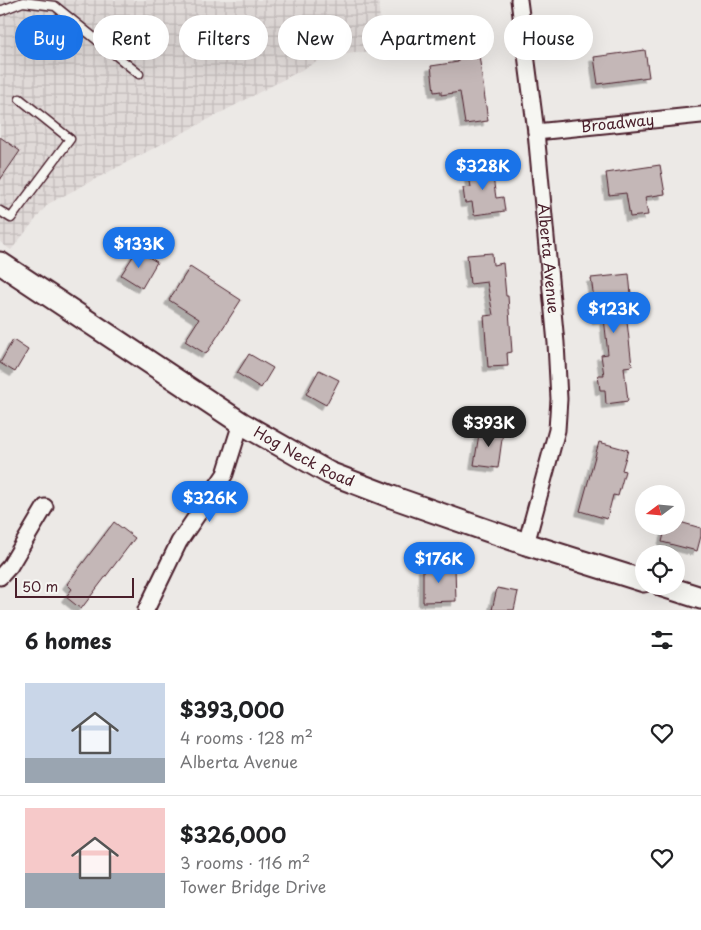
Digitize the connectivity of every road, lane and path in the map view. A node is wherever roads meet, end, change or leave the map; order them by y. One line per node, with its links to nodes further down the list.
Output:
1 (520, 0): 6 (street, Alberta Avenue)
2 (0, 11): 3 (lane)
3 (139, 74)
4 (20, 99): 7 (lane)
5 (701, 115): 6 (street, Broadway)
6 (536, 132): 11 (street, Alberta Avenue)
7 (0, 211)
8 (0, 263): 9 (main road, Hog Neck Road)
9 (241, 423): 11 (main road, Hog Neck Road); 16 (street)
10 (45, 507): 12 (street)
11 (526, 544): 13 (main road, Hog Neck Road)
12 (0, 576)
13 (635, 577)
14 (685, 593): 15 (main road)
15 (701, 598)
16 (146, 610)

